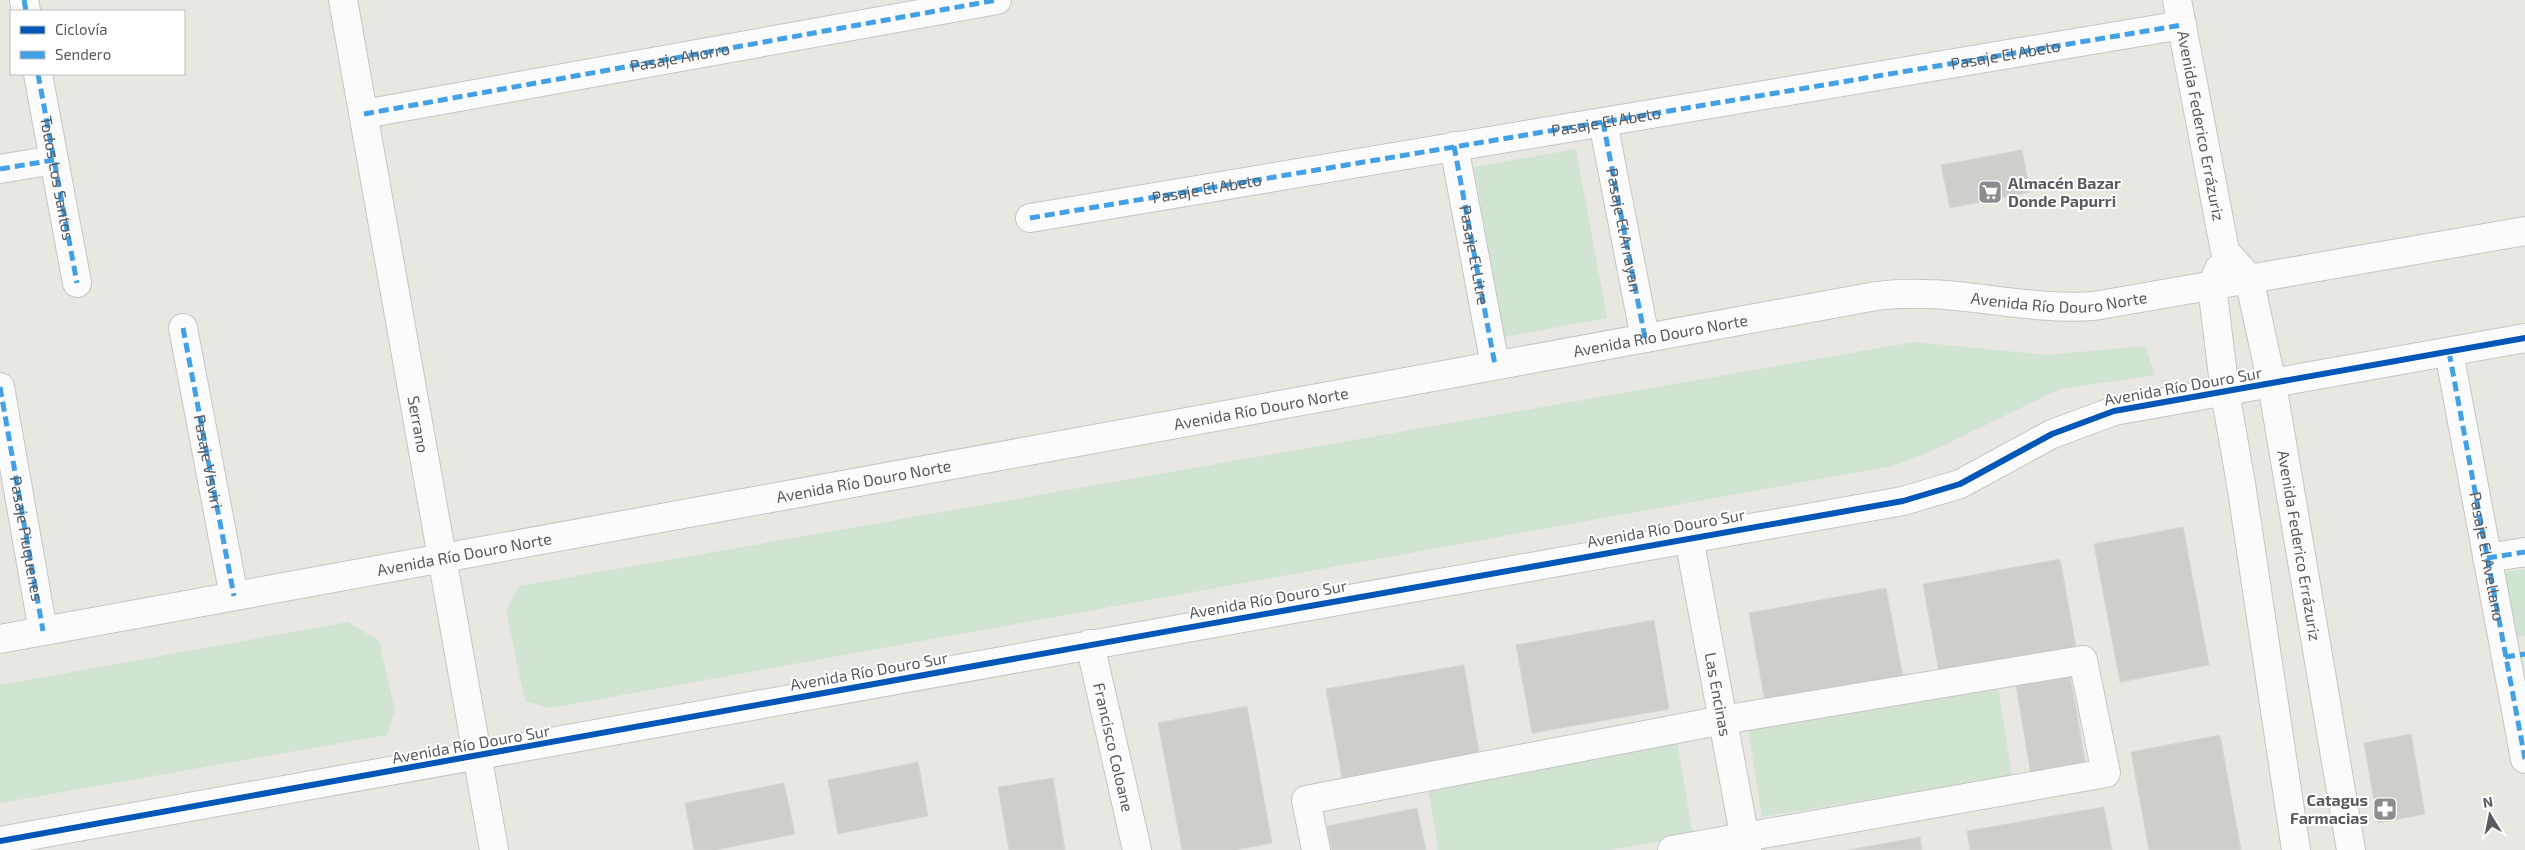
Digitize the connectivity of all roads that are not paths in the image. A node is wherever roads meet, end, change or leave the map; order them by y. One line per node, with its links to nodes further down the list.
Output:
1 (344, 0): 5 (street, Serrano)
2 (997, 0): 5 (street, Pasaje Ahorro)
3 (2180, 13): 6 (street, Pasaje El Abeto); 12 (street, Avenida Federico Errázuriz)
4 (38, 75): 8 (street, Todos Los Santos)
5 (364, 114): 26 (street, Serrano)
6 (1603, 122): 7 (street, Pasaje El Abeto); 17 (street, Pasaje El Arrayan)
7 (1454, 146): 10 (street, Pasaje El Abeto); 20 (street, Pasaje El Litre)
8 (54, 160): 9 (street); 14 (street, Todos Los Santos)
9 (0, 169)
10 (1030, 218)
11 (2525, 230): 13 (street, Avenida Río Douro Norte)
12 (2225, 251): 13 (street, Avenida Federico Errázuriz); 15 (street)
13 (2249, 278): 15 (street, Avenida Río Douro Norte); 21 (street, Avenida Federico Errázuriz)
14 (77, 283)
15 (2212, 286): 17 (street, Avenida Río Douro Norte); 23 (street)
16 (183, 328): 28 (street, Pasaje Visviri)
17 (1644, 338): 20 (street, Avenida Río Douro Norte)
18 (2525, 338): 19 (street, Avenida Río Douro Sur)
19 (2449, 352): 21 (street, Avenida Río Douro Sur); 27 (street, Pasaje El Avellano)
20 (1495, 365): 26 (street, Avenida Río Douro Norte)
21 (2272, 384): 23 (street, Avenida Río Douro Sur); 43 (street, Avenida Federico Errázuriz)
22 (0, 387): 29 (street, Pasaje Piuquenes)
23 (2225, 392): 24 (street, Avenida Río Douro Sur); 42 (street)
24 (1689, 538): 31 (street, Avenida Río Douro Sur); 33 (street, Las Encinas)
25 (2525, 552): 27 (street)
26 (443, 558): 28 (street, Avenida Río Douro Norte); 34 (street, Serrano)
27 (2487, 558): 32 (street, Pasaje El Avellano)
28 (234, 596): 29 (street, Avenida Río Douro Norte)
29 (43, 631): 30 (street, Avenida Río Douro Norte)
30 (0, 639)
31 (1090, 644): 34 (street, Avenida Río Douro Sur); 39 (street, Francisco Coloane)
32 (2515, 655): 35 (street, Pasaje El Avellano)
33 (1723, 720): 37 (street, Las Encinas); 37 (street); 40 (street)
34 (478, 757): 36 (street, Avenida Río Douro Sur); 38 (street, Serrano)
35 (2525, 760)
36 (0, 841)
37 (1745, 844): 41 (street)
38 (494, 850)
39 (1137, 850)
40 (1316, 850)
41 (1672, 850)
42 (2296, 850)
43 (2351, 850)

